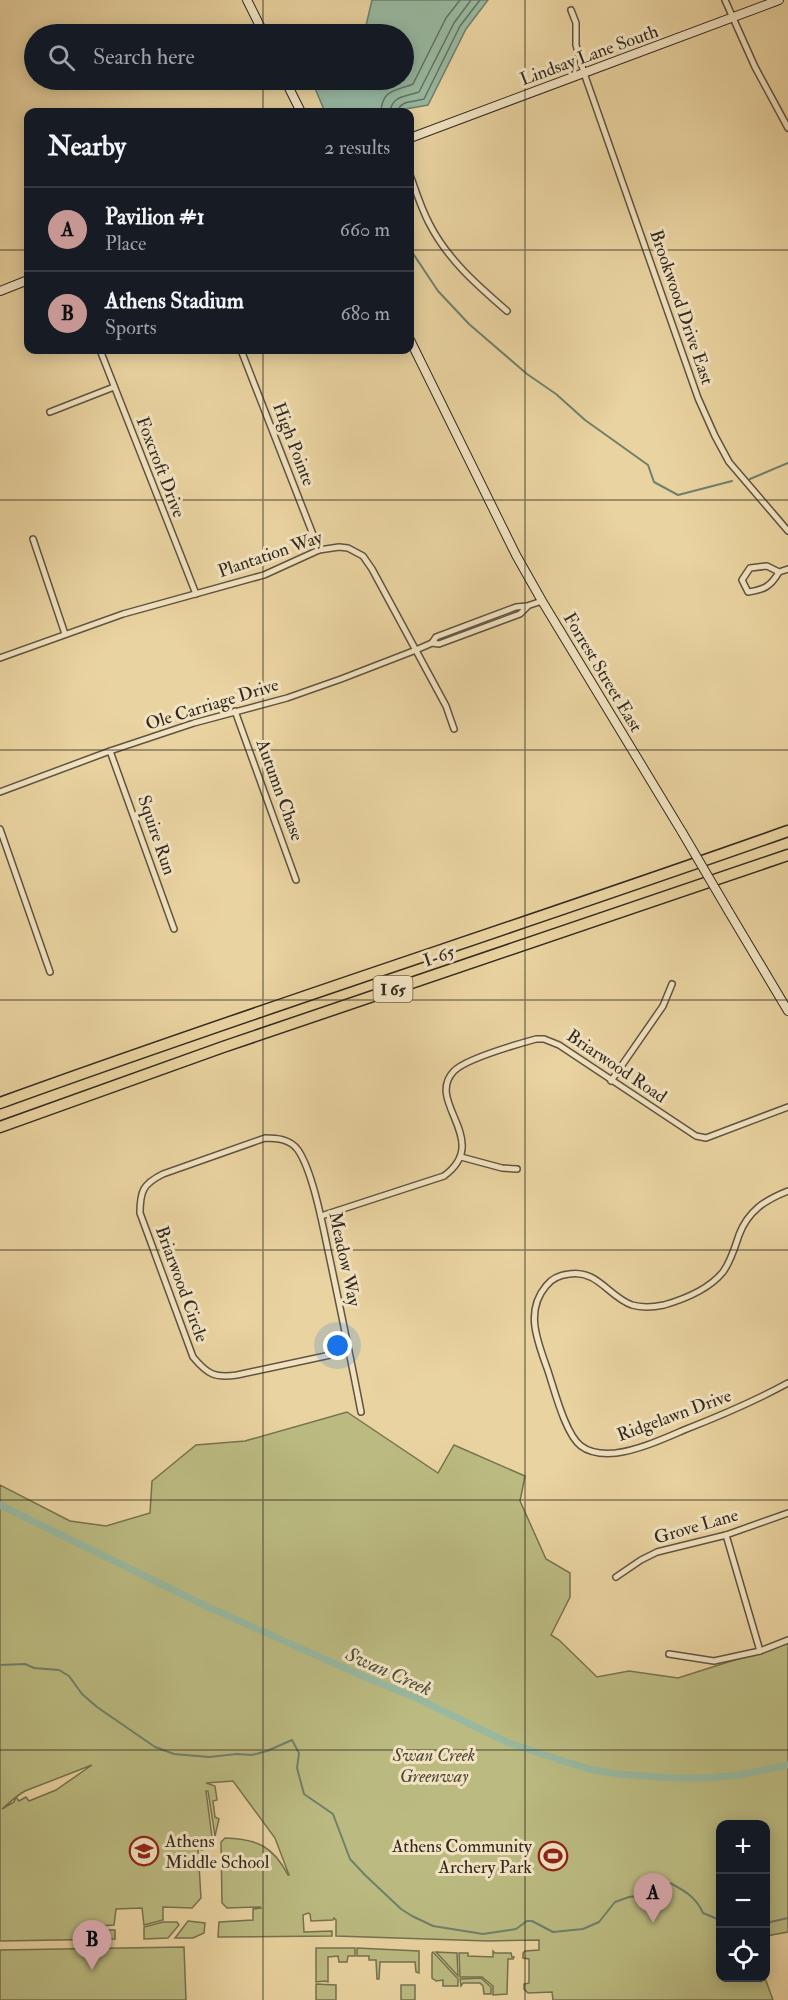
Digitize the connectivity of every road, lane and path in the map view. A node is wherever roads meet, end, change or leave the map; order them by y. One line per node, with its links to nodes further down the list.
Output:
1 (247, 0): 6 (street)
2 (725, 0): 5 (street)
3 (779, 0): 5 (street, Lindsay Lane South)
4 (571, 10): 7 (street, Brookwood Drive East)
5 (731, 18): 7 (street, Lindsay Lane South); 10 (street)
6 (259, 24)
7 (584, 73): 11 (street, Lindsay Lane South); 21 (street, Brookwood Drive East)
8 (290, 90): 9 (street)
9 (299, 108)
10 (788, 128)
11 (414, 137)
12 (414, 185): 15 (street)
13 (24, 282): 14 (street)
14 (0, 291)
15 (507, 310)
16 (414, 348): 27 (street, Forrest Street East)
17 (102, 354): 19 (street, Foxcroft Drive)
18 (243, 354): 23 (street, High Pointe)
19 (114, 387): 20 (street); 26 (street, Foxcroft Drive)
20 (50, 412)
21 (788, 531)
22 (33, 539): 28 (street)
23 (319, 550): 26 (street, Plantation Way); 29 (street, Plantation Way)
24 (788, 569): 25 (street)
25 (779, 572): 25 (street)
26 (196, 594): 28 (street, Plantation Way)
27 (542, 601): 29 (street, Ole Carriage Drive); 42 (street, Forrest Street East, bridge)
28 (65, 634): 30 (street, Plantation Way)
29 (416, 650): 31 (street, Ole Carriage Drive); 32 (street, Plantation Way)
30 (0, 658)
31 (235, 711): 33 (street, Ole Carriage Drive); 38 (street, Autumn Chase)
32 (454, 729)
33 (110, 751): 34 (street, Ole Carriage Drive); 39 (street, Squire Run)
34 (0, 792)
35 (0, 829): 40 (street)
36 (788, 831): 44 (highway, I 65)
37 (788, 855): 46 (highway, I-65 / I 65)
38 (296, 880)
39 (174, 929)
40 (50, 972)
41 (672, 984): 43 (street)
42 (788, 1011)
43 (611, 1081): 45 (street, Briarwood Road); 48 (street, Briarwood Road)
44 (0, 1104)
45 (788, 1107)
46 (0, 1128)
47 (265, 1138): 51 (street, Meadow Way); 52 (street, Briarwood Circle)
48 (462, 1157): 49 (street); 51 (street)
49 (517, 1169)
50 (788, 1191): 53 (street, Ridgelawn Drive)
51 (321, 1216): 52 (street, Meadow Way)
52 (349, 1351): 54 (street, Meadow Way)
53 (788, 1383)
54 (361, 1412)
55 (788, 1513): 56 (street, Grove Lane)
56 (726, 1535): 57 (street, Grove Lane); 59 (street)
57 (616, 1577)
58 (788, 1640): 59 (street)
59 (760, 1651): 60 (street)
60 (669, 1654)

